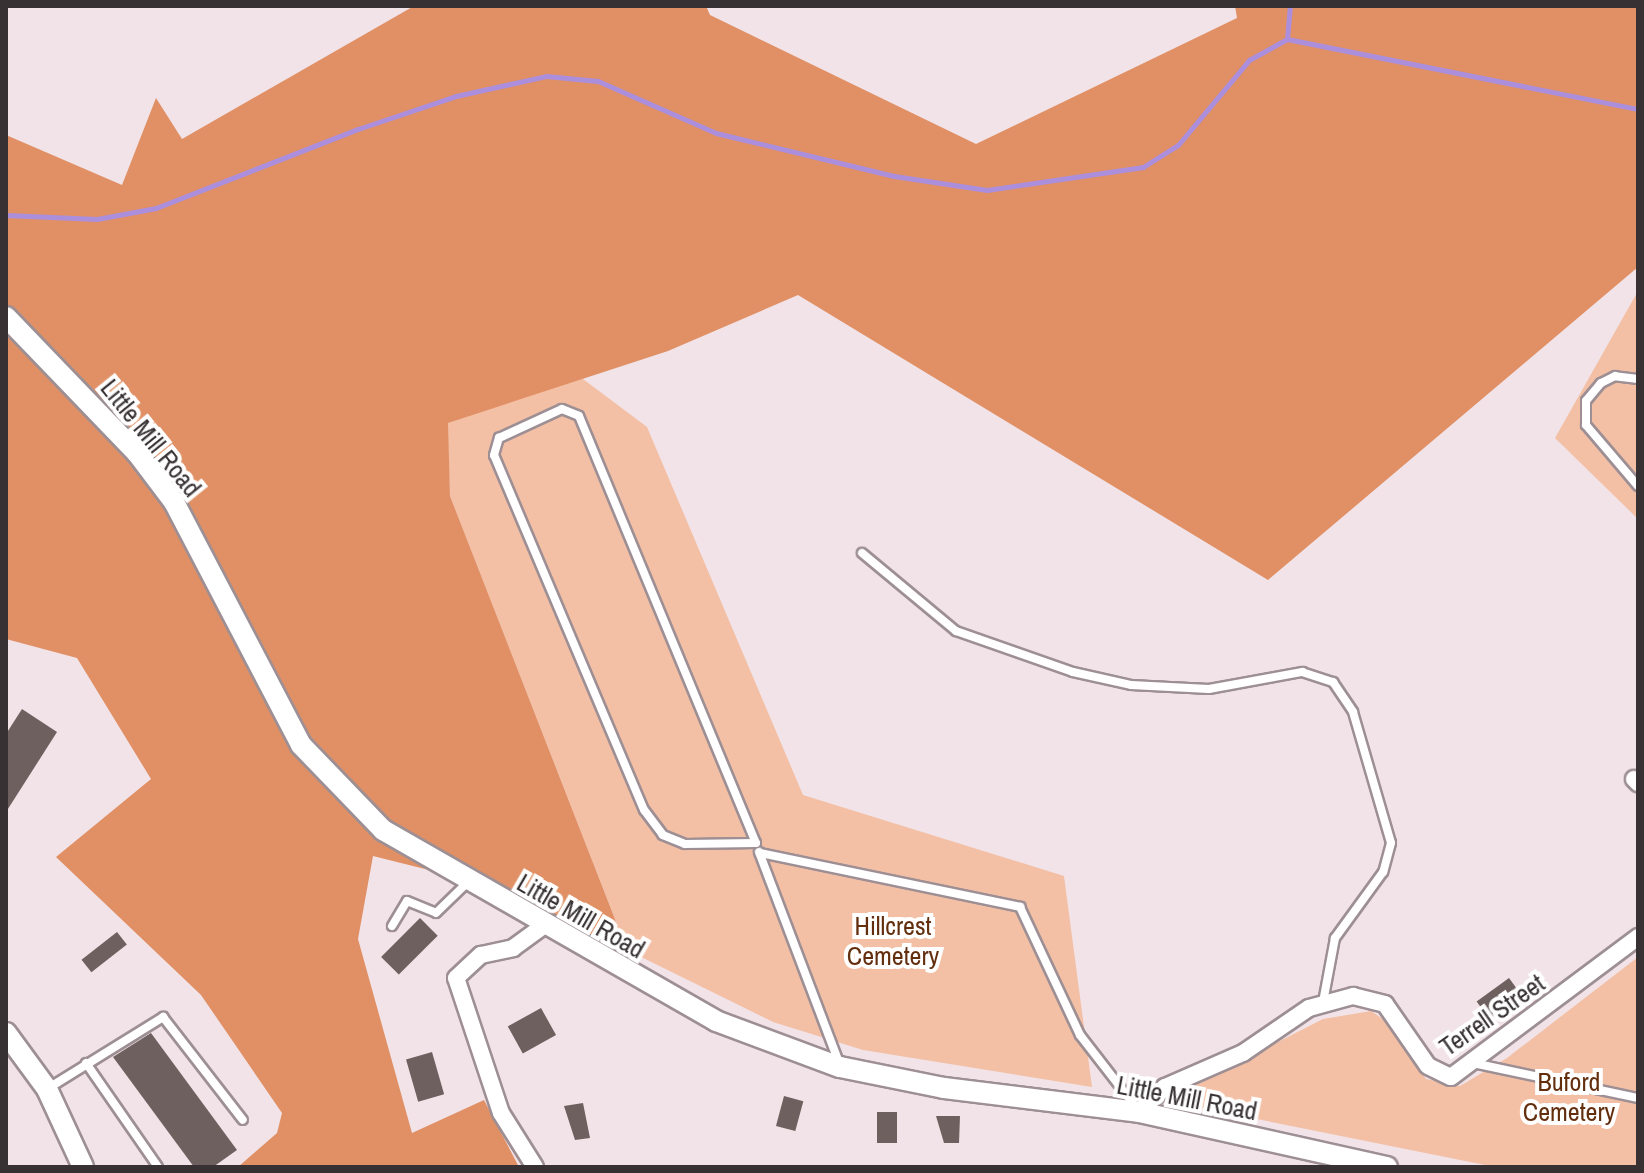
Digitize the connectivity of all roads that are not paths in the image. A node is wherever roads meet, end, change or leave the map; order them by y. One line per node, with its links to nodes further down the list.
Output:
1 (6, 317): 7 (street, Little Mill Road)
2 (1638, 379): 3 (lane)
3 (1638, 486)
4 (862, 553): 11 (lane)
5 (756, 843): 5 (lane); 6 (lane)
6 (760, 853): 15 (lane); 18 (lane)
7 (469, 881): 8 (street, Little Mill Road); 9 (lane)
8 (545, 925): 15 (street, Little Mill Road); 22 (street)
9 (392, 926)
10 (1638, 937): 14 (street, Terrell Street)
11 (1323, 1002): 14 (street, Terrell Street); 18 (street, Terrell Street)
12 (6, 1033): 16 (street)
13 (86, 1063): 16 (lane); 19 (lane); 21 (lane)
14 (1473, 1063): 17 (lane)
15 (840, 1067): 18 (street, Little Mill Road)
16 (47, 1089): 20 (street)
17 (1638, 1098)
18 (1139, 1112): 23 (street, Little Mill Road)
19 (243, 1120)
20 (83, 1167)
21 (158, 1167)
22 (535, 1167)
23 (1387, 1167)

